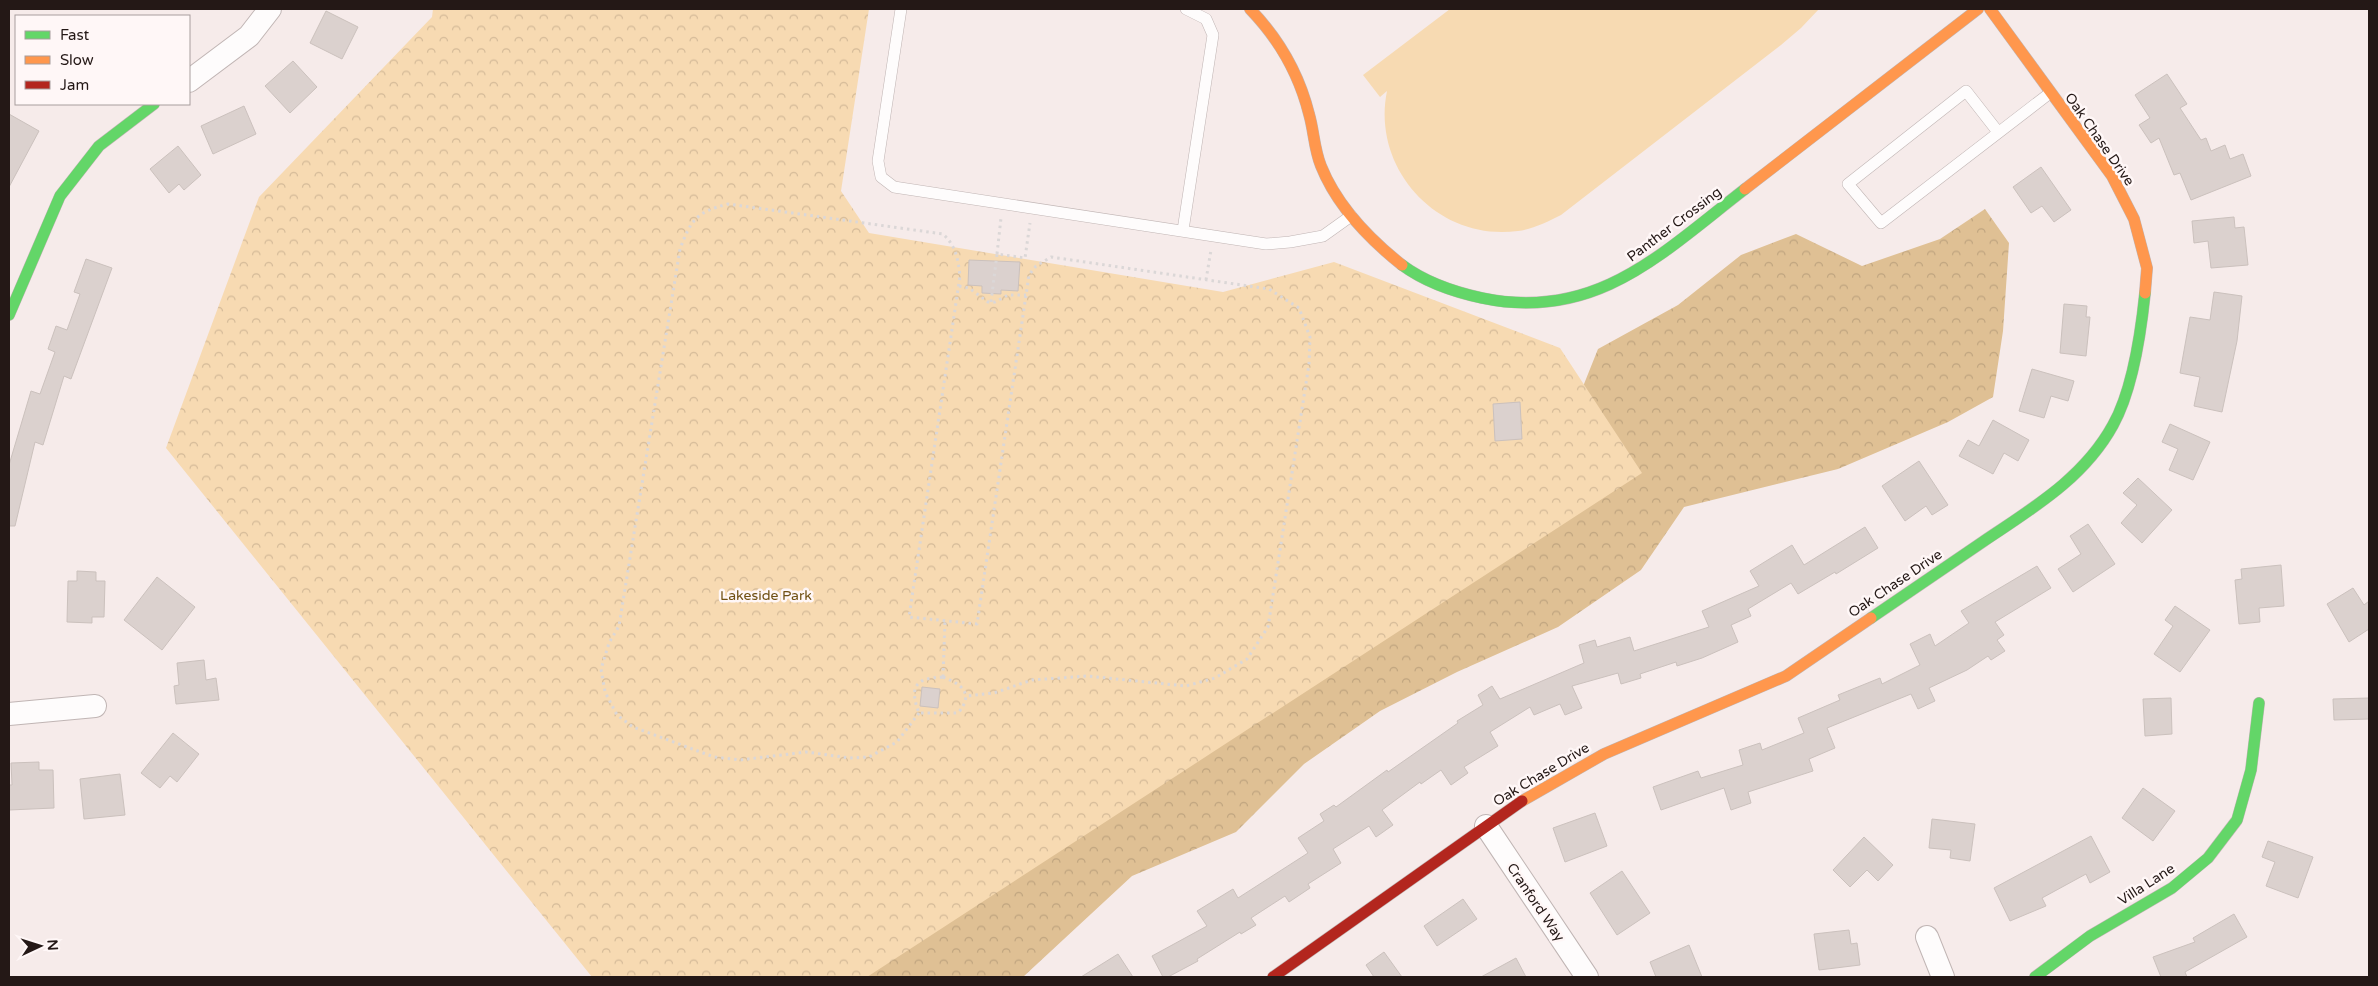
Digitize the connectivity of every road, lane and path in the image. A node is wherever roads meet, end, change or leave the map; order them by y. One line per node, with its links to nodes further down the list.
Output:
1 (270, 9): 7 (street)
2 (901, 9): 14 (lane)
3 (1186, 9): 14 (lane)
4 (1250, 9): 11 (street, Panther Crossing)
5 (1978, 9): 11 (street, Panther Crossing)
6 (1990, 9): 8 (street, Oak Chase Drive)
7 (190, 80)
8 (2050, 93): 10 (lane); 29 (street, Oak Chase Drive)
9 (153, 105): 21 (street)
10 (1998, 132): 10 (lane)
11 (1351, 216): 14 (lane)
12 (1001, 218): 16 (path)
13 (1030, 223): 16 (path)
14 (1183, 230)
15 (1211, 250): 17 (path)
16 (997, 254): 20 (path)
17 (1206, 280): 19 (path); 24 (path)
18 (958, 286): 20 (path); 22 (path); 27 (path)
19 (1026, 295): 20 (path); 22 (path)
20 (991, 302)
21 (9, 315)
22 (945, 621): 23 (path)
23 (943, 677): 24 (path); 27 (path)
24 (966, 696): 27 (path)
25 (2259, 703): 34 (street, Villa Lane)
26 (95, 706): 28 (street)
27 (919, 713)
28 (9, 714)
29 (1486, 826): 31 (street, Oak Chase Drive); 32 (street, Cranford Way)
30 (1927, 937): 33 (street)
31 (1273, 977)
32 (1587, 977)
33 (1943, 977)
34 (2035, 977)

